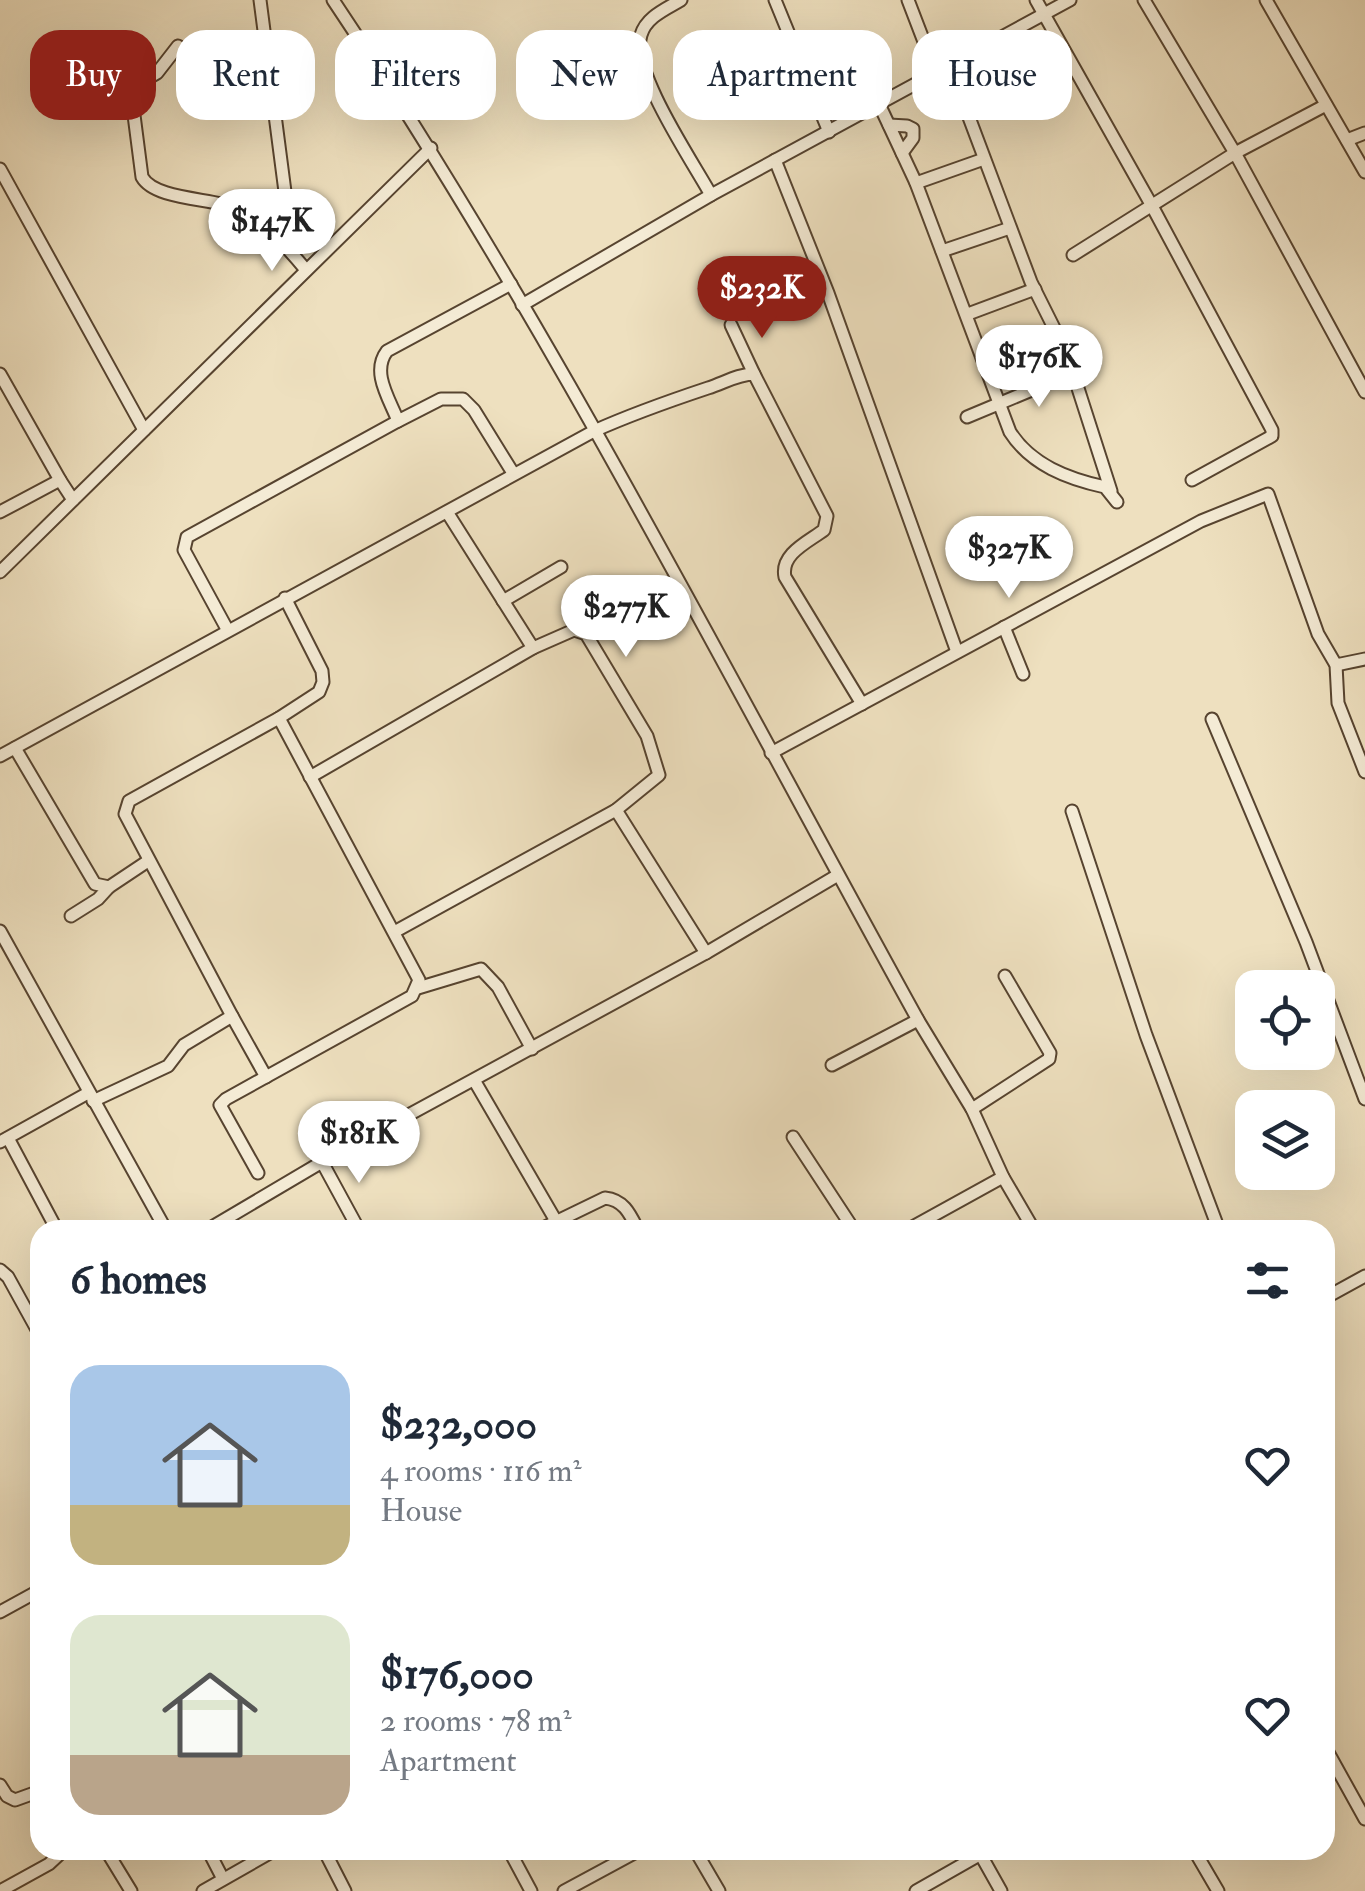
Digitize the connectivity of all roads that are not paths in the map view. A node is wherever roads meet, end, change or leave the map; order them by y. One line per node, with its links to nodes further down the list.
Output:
1 (260, 0): 33 (street)
2 (333, 0): 22 (street)
3 (681, 0): 30 (street)
4 (776, 0): 19 (street)
5 (908, 0): 11 (street)
6 (1036, 0): 10 (street)
7 (1070, 0): 10 (street)
8 (1144, 0): 24 (street)
9 (1266, 0): 14 (street)
10 (1044, 14): 12 (street); 31 (street)
11 (920, 30)
12 (1015, 30)
13 (176, 49): 33 (street)
14 (1326, 104): 21 (street); 24 (street)
15 (850, 120): 19 (street)
16 (887, 120): 18 (street)
17 (970, 120): 25 (street)
18 (889, 125): 23 (street); 23 (street)
19 (829, 132): 26 (street)
20 (1365, 133): 21 (street)
21 (1347, 140): 28 (street)
22 (430, 148): 36 (street); 37 (street)
23 (902, 152): 29 (street)
24 (1235, 153): 31 (street); 46 (street)
25 (984, 159): 29 (street); 32 (street)
26 (775, 160): 30 (street); 65 (street)
27 (0, 169): 50 (street)
28 (1365, 172)
29 (916, 183): 34 (street)
30 (712, 195): 39 (street)
31 (1152, 206): 35 (street); 54 (street)
32 (1010, 228): 34 (street); 38 (street)
33 (290, 249): 36 (street)
34 (942, 251): 40 (street)
35 (1073, 256)
36 (306, 270): 50 (street)
37 (511, 284): 39 (street); 49 (street)
38 (1034, 289): 40 (street); 43 (street)
39 (522, 305): 51 (street)
40 (968, 314): 47 (street)
41 (731, 325): 45 (street)
42 (1094, 364): 43 (street)
43 (1073, 373): 47 (street); 47 (street)
44 (0, 374): 53 (street)
45 (754, 374): 51 (street); 69 (street)
46 (1365, 392)
47 (1001, 404): 48 (street)
48 (967, 417)
49 (398, 420): 52 (street); 63 (street)
50 (144, 430): 55 (street)
51 (594, 430): 52 (street); 73 (street)
52 (513, 472): 57 (street)
53 (60, 480): 55 (street); 56 (street)
54 (1192, 480)
55 (73, 500): 59 (street)
56 (0, 512)
57 (447, 512): 60 (street); 61 (street)
58 (561, 568): 61 (street)
59 (0, 572)
60 (285, 598): 63 (street); 70 (street)
61 (503, 600): 64 (street)
62 (1004, 628): 65 (street); 67 (street); 68 (street)
63 (227, 629): 72 (street)
64 (533, 648): 76 (street); 77 (street)
65 (956, 652): 69 (street)
66 (1365, 659): 67 (street)
67 (1336, 665): 75 (street)
68 (1024, 674)
69 (862, 704): 73 (street)
70 (279, 718): 76 (street); 79 (street)
71 (1212, 719): 95 (street)
72 (15, 748): 74 (street); 81 (street)
73 (771, 753): 80 (street)
74 (0, 756)
75 (1365, 772)
76 (310, 777): 84 (street)
77 (616, 810): 84 (street); 85 (street)
78 (1072, 811): 112 (street)
79 (148, 861): 81 (street); 88 (street)
80 (838, 874): 85 (street); 89 (street)
81 (109, 887): 82 (street)
82 (71, 916)
83 (0, 931): 94 (street)
84 (396, 931): 87 (street)
85 (706, 953): 90 (street)
86 (1005, 976): 96 (street)
87 (418, 988): 90 (street); 92 (street)
88 (232, 1016): 92 (street); 94 (street)
89 (918, 1020): 91 (street); 96 (street)
90 (532, 1049): 93 (street)
91 (832, 1065)
92 (266, 1077): 100 (street)
93 (474, 1080): 99 (street); 106 (street)
94 (91, 1097): 98 (street); 103 (street)
95 (1365, 1100)
96 (972, 1109): 101 (street)
97 (794, 1138): 109 (street)
98 (4, 1140): 102 (street)
99 (322, 1162): 104 (street); 105 (street)
100 (258, 1173)
101 (1004, 1177): 110 (street); 111 (street)
102 (51, 1220)
103 (160, 1220)
104 (225, 1220)
105 (354, 1220)
106 (555, 1220)
107 (558, 1220): 108 (street)
108 (633, 1220)
109 (847, 1220)
110 (925, 1220)
111 (1028, 1220)
112 (1216, 1220)
113 (0, 1270): 116 (street)
114 (1365, 1276): 115 (street)
115 (1335, 1292)
116 (30, 1305)
117 (30, 1596): 118 (street)
118 (0, 1612)
119 (1335, 1765): 122 (street)
120 (0, 1786): 121 (street)
121 (30, 1795)
122 (1365, 1818)
123 (53, 1860): 135 (street)
124 (112, 1860): 136 (street)
125 (214, 1860): 134 (street)
126 (257, 1860): 134 (street)
127 (329, 1860): 138 (street)
128 (514, 1860): 139 (street)
129 (617, 1860): 140 (street)
130 (701, 1860): 141 (street)
131 (966, 1860): 142 (street)
132 (984, 1860): 143 (street)
133 (1200, 1860): 144 (street)
134 (224, 1879): 137 (street)
135 (0, 1891)
136 (131, 1891)
137 (203, 1891)
138 (345, 1891)
139 (531, 1891)
140 (564, 1891)
141 (719, 1891)
142 (916, 1891)
143 (1001, 1891)
144 (1218, 1891)

